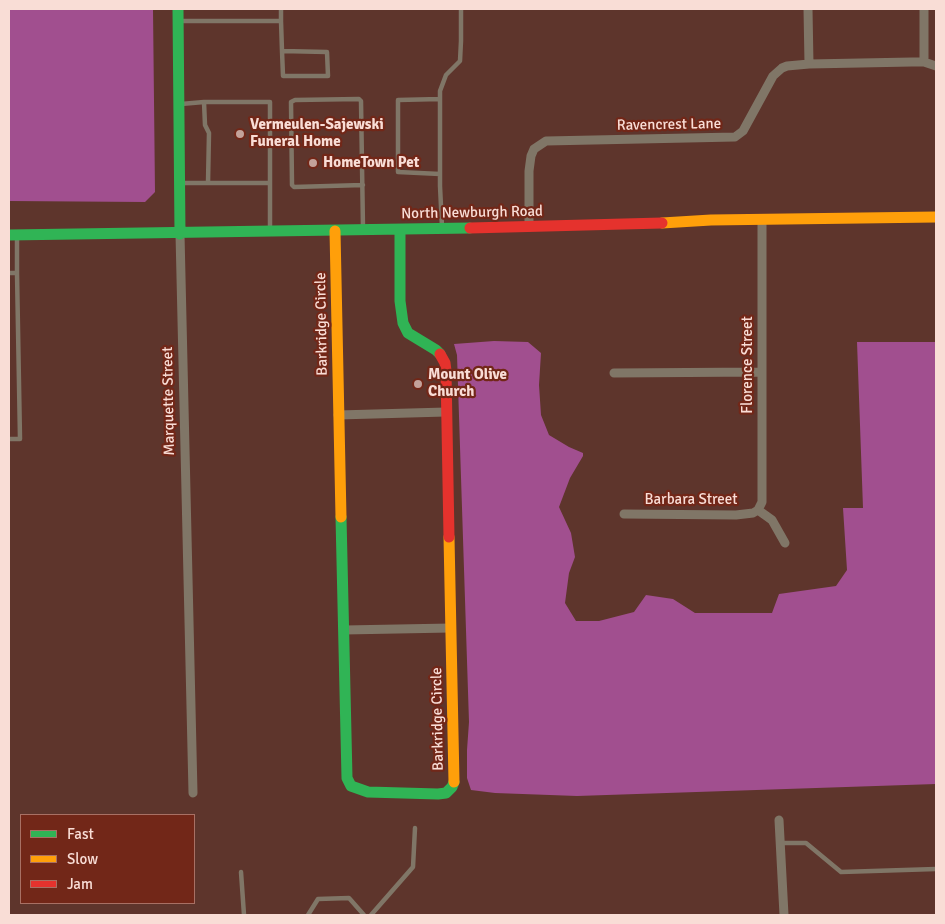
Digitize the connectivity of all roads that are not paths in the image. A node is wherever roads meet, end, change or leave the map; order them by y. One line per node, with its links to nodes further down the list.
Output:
1 (178, 9): 6 (street, Marquette Street)
2 (281, 9): 7 (lane)
3 (461, 9): 12 (lane)
4 (808, 9): 10 (street)
5 (924, 9): 9 (street)
6 (179, 21): 7 (lane); 14 (street, Marquette Street)
7 (281, 21): 8 (lane)
8 (282, 51): 8 (lane)
9 (924, 62): 10 (street, Ravencrest Lane); 11 (street, Ravencrest Lane)
10 (809, 64): 22 (street, Ravencrest Lane)
11 (936, 66)
12 (440, 99): 15 (lane); 15 (lane)
13 (204, 102): 14 (lane); 17 (lane); 18 (lane)
14 (180, 104): 16 (street, Marquette Street)
15 (440, 174): 23 (lane)
16 (180, 183): 17 (lane); 28 (street, Marquette Street)
17 (208, 183): 18 (lane)
18 (270, 183): 27 (lane)
19 (362, 185): 19 (lane); 26 (lane)
20 (936, 216): 21 (street, North Newburgh Road)
21 (762, 219): 22 (street, North Newburgh Road); 32 (street, Florence Street)
22 (529, 227): 23 (street, North Newburgh Road)
23 (442, 229): 24 (street, North Newburgh Road)
24 (400, 230): 26 (street, North Newburgh Road); 34 (street, Barkridge Circle)
25 (335, 231): 26 (street, North Newburgh Road); 27 (street, North Newburgh Road); 35 (street, Barkridge Circle)
26 (364, 231)
27 (270, 232): 28 (street, North Newburgh Road)
28 (180, 234): 29 (street, North Newburgh Road); 42 (street, Marquette Street)
29 (13, 235): 31 (lane)
30 (9, 273): 31 (lane)
31 (18, 273): 36 (lane)
32 (761, 372): 33 (street); 37 (street, Florence Street)
33 (614, 373)
34 (446, 412): 35 (street); 40 (street, Barkridge Circle)
35 (338, 415): 41 (street, Barkridge Circle)
36 (9, 439)
37 (758, 510): 38 (street, Barbara Street); 39 (street)
38 (624, 514)
39 (785, 543)
40 (451, 628): 41 (street); 41 (street, Barkridge Circle)
41 (344, 630)
42 (193, 793)
43 (779, 820): 45 (street)
44 (415, 828): 51 (lane)
45 (780, 843): 46 (lane); 52 (street)
46 (936, 869)
47 (241, 872): 48 (lane)
48 (244, 915)
49 (308, 915): 50 (lane)
50 (364, 915)
51 (371, 915)
52 (784, 915)

